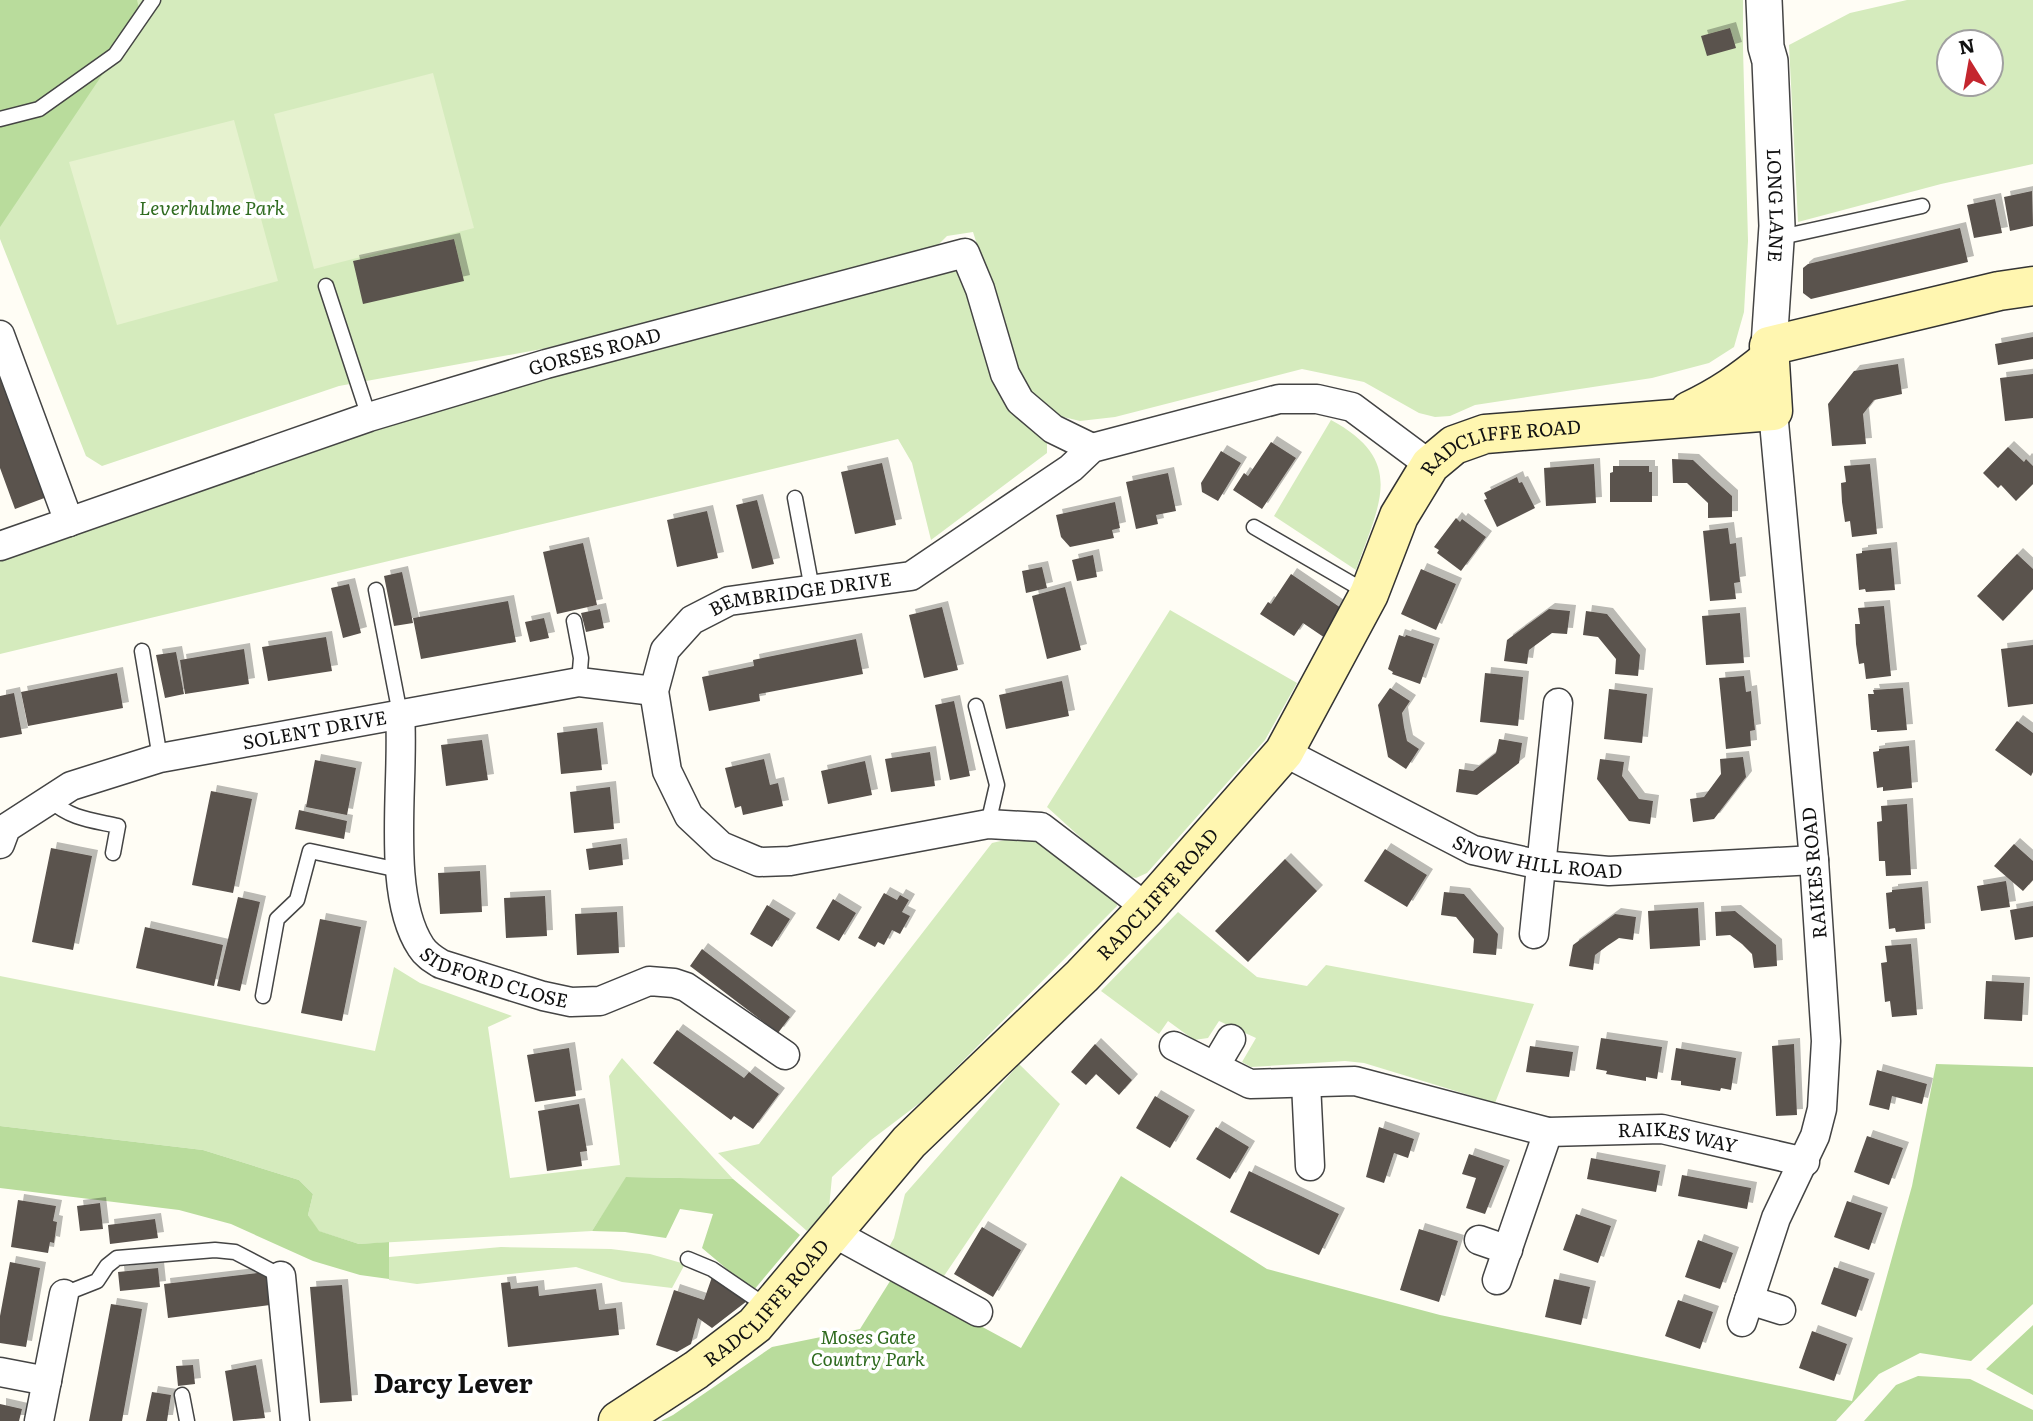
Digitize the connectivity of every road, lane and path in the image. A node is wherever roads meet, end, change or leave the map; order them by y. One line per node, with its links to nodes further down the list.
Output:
1 (153, 0): 3 (lane)
2 (1764, 0): 5 (street, LONG LANE)
3 (0, 119)
4 (1922, 206): 5 (lane)
5 (1776, 232): 9 (street, LONG LANE)
6 (326, 286): 11 (lane)
7 (2033, 286): 9 (main road, RADCLIFFE ROAD)
8 (0, 335): 16 (street)
9 (1769, 352): 10 (main road, LONG LANE); 12 (main road, RADCLIFFE ROAD)
10 (1773, 411): 12 (main road, RADCLIFFE ROAD); 35 (street, RAIKES ROAD)
11 (369, 417): 13 (street, GORSES ROAD); 16 (street, GORSES ROAD)
12 (1667, 420): 14 (main road, RADCLIFFE ROAD)
13 (1092, 448): 14 (street, BEMBRIDGE DRIVE); 19 (street, BEMBRIDGE DRIVE)
14 (1430, 465): 21 (main road, RADCLIFFE ROAD)
15 (795, 498): 19 (lane)
16 (69, 522): 18 (street, GORSES ROAD)
17 (1254, 527): 21 (lane)
18 (0, 546)
19 (812, 589): 25 (street, BEMBRIDGE DRIVE)
20 (376, 590): 28 (lane)
21 (1369, 594): 29 (main road, RADCLIFFE ROAD)
22 (574, 621): 24 (lane)
23 (142, 651): 30 (lane)
24 (579, 682): 25 (street, SOLENT DRIVE); 28 (street, SOLENT DRIVE)
25 (654, 691): 32 (street, BEMBRIDGE DRIVE)
26 (1558, 703): 36 (street)
27 (976, 706): 32 (lane)
28 (400, 714): 30 (street, SOLENT DRIVE); 37 (street, SIDFORD CLOSE)
29 (1284, 752): 36 (street, SNOW HILL ROAD); 38 (main road, RADCLIFFE ROAD)
30 (160, 758): 31 (street, SOLENT DRIVE)
31 (50, 800): 33 (street, SOLENT DRIVE); 34 (lane)
32 (988, 824): 38 (street, BEMBRIDGE DRIVE)
33 (2, 831)
34 (113, 853)
35 (1814, 860): 36 (street, SNOW HILL ROAD); 47 (street, RAIKES ROAD)
36 (1541, 865): 39 (street)
37 (399, 870): 40 (lane); 43 (street, SIDFORD CLOSE)
38 (1147, 908): 49 (main road, RADCLIFFE ROAD)
39 (1534, 934)
40 (262, 996)
41 (1231, 1039): 44 (street)
42 (1174, 1046): 44 (street, RAIKES WAY)
43 (785, 1055)
44 (1215, 1066): 45 (street, RAIKES WAY)
45 (1306, 1083): 46 (street, RAIKES WAY); 48 (street)
46 (1548, 1132): 47 (street, RAIKES WAY); 51 (street)
47 (1805, 1161): 57 (street, RAIKES ROAD)
48 (1310, 1166)
49 (827, 1238): 56 (main road, RADCLIFFE ROAD); 58 (street)
50 (1479, 1240): 51 (street)
51 (1508, 1250): 54 (street)
52 (688, 1259): 56 (lane)
53 (281, 1276): 55 (lane); 64 (street)
54 (1497, 1280)
55 (64, 1294): 60 (street)
56 (772, 1307): 65 (main road, RADCLIFFE ROAD)
57 (1781, 1310)
58 (978, 1312)
59 (0, 1372): 60 (street)
60 (47, 1381): 62 (street)
61 (182, 1395): 63 (lane)
62 (39, 1421)
63 (187, 1421)
64 (295, 1421)
65 (618, 1421)

